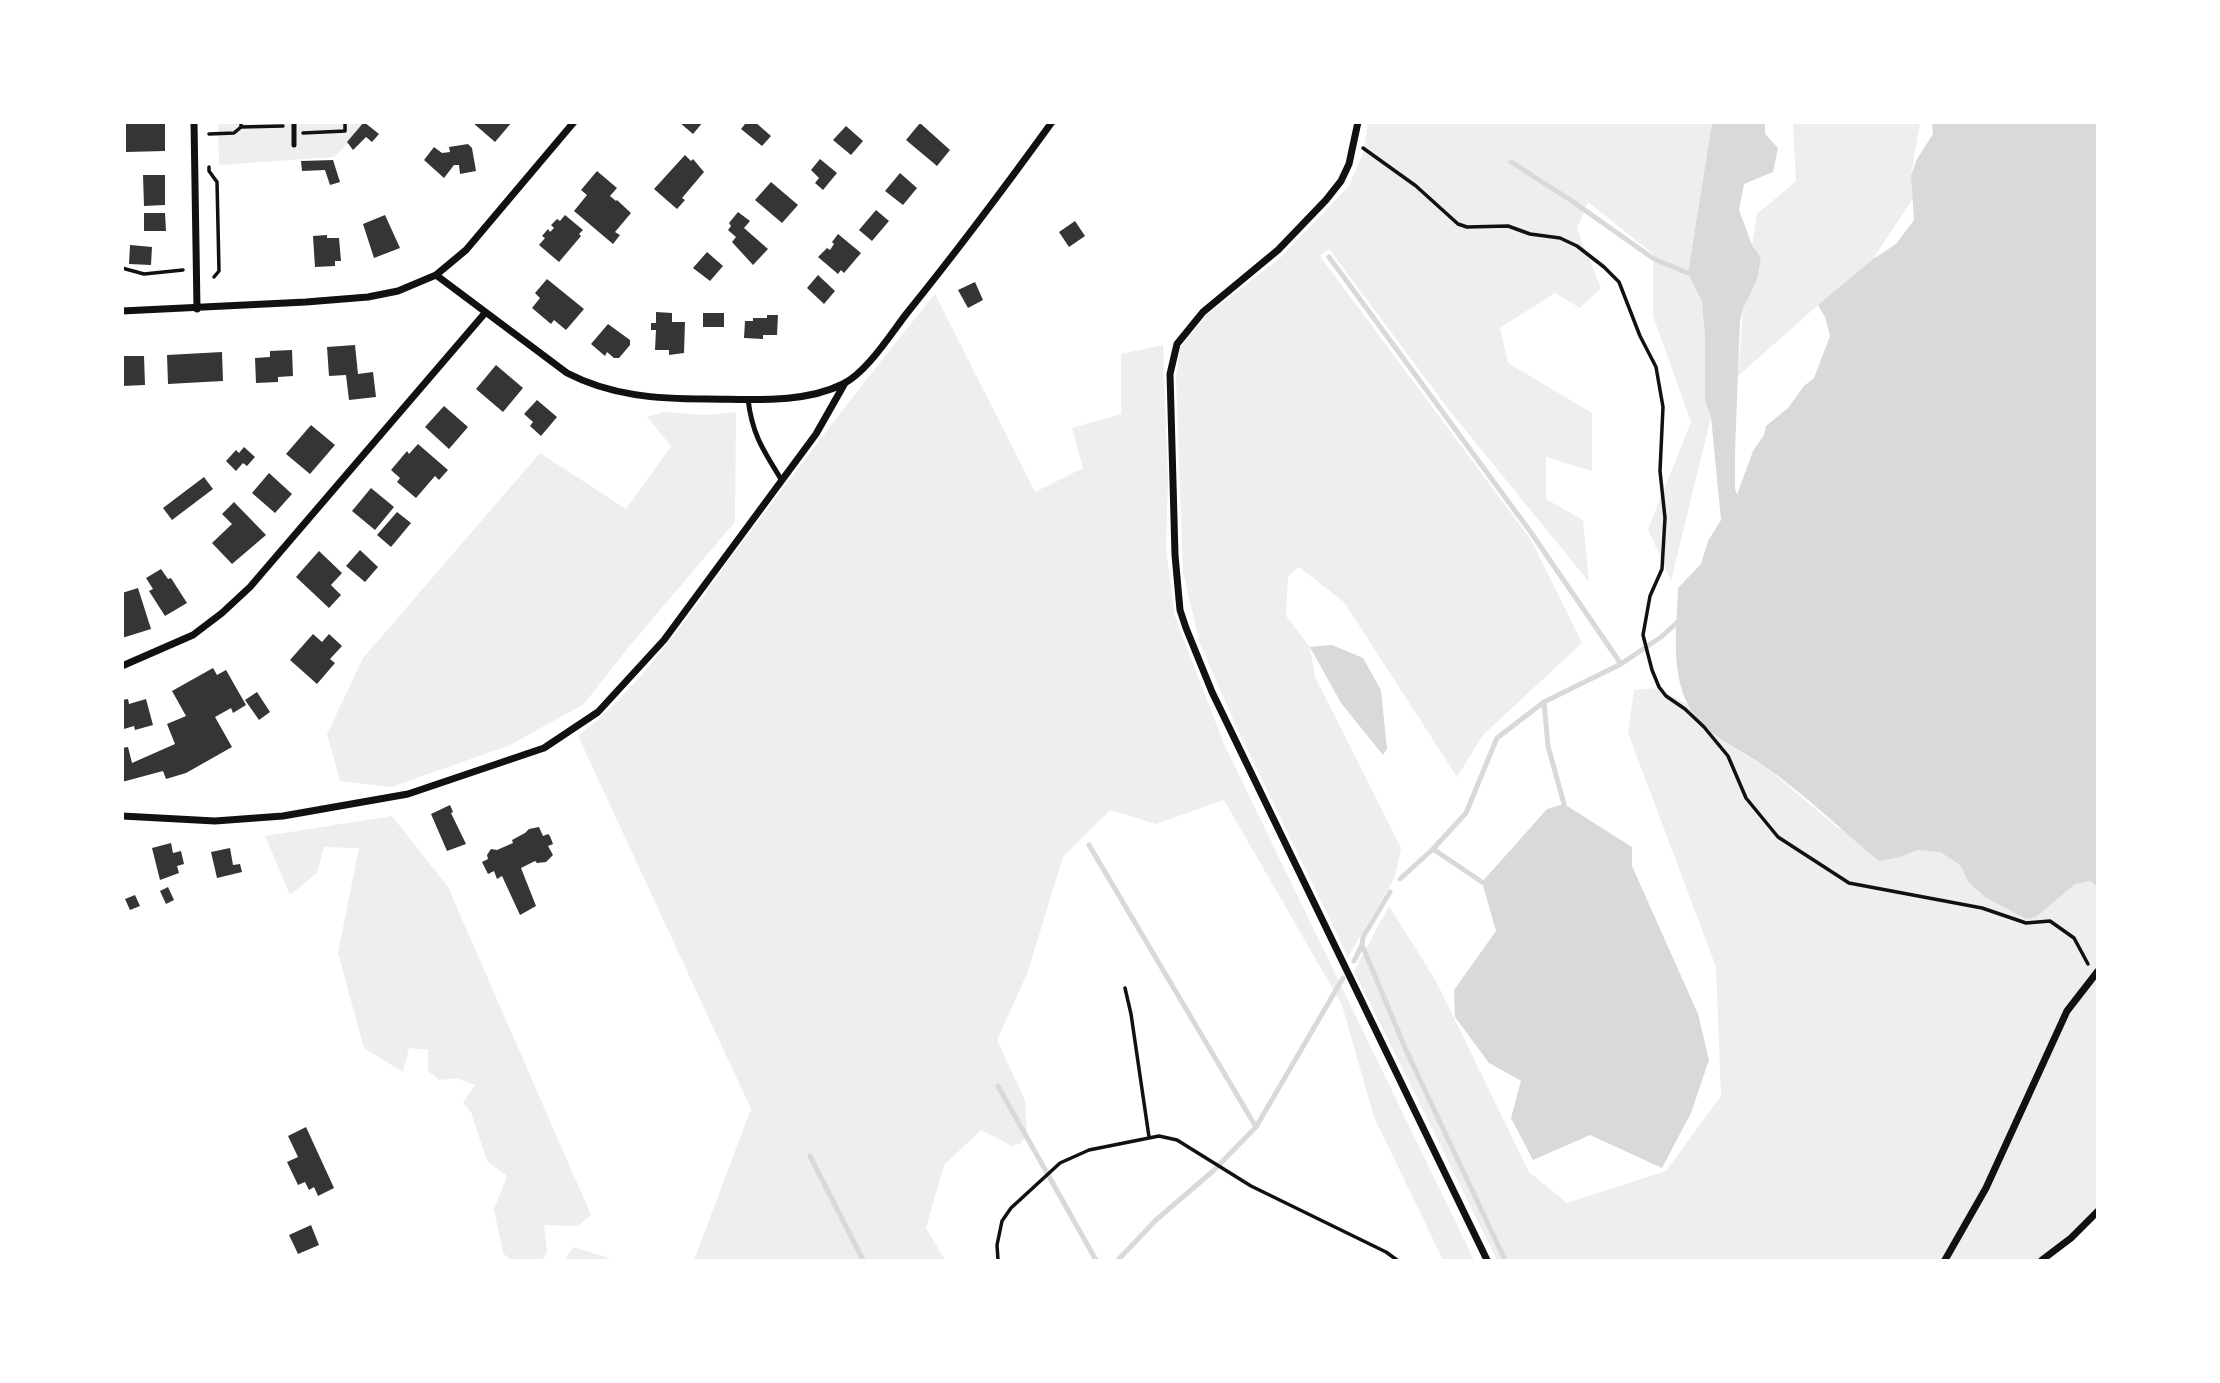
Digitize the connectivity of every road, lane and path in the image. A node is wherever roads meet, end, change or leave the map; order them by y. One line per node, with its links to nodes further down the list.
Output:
1 (194, 122): 17 (street)
2 (208, 122): 8 (path)
3 (345, 122): 9 (path)
4 (574, 122): 15 (street)
5 (1052, 122): 20 (street)
6 (1358, 122): 10 (street)
7 (294, 124): 8 (path); 9 (lane)
8 (241, 125)
9 (294, 133): 11 (lane)
10 (1355, 142): 25 (path); 31 (street)
11 (294, 145)
12 (209, 159): 16 (path)
13 (122, 268): 14 (path)
14 (184, 270)
15 (436, 275): 17 (street); 19 (street)
16 (214, 277)
17 (197, 309): 18 (street)
18 (122, 311)
19 (485, 313): 21 (street); 23 (street)
20 (845, 383): 21 (street); 22 (street)
21 (748, 399): 22 (lane)
22 (781, 479): 24 (street)
23 (122, 666)
24 (122, 816)
25 (2096, 972): 32 (street)
26 (1125, 988): 27 (path)
27 (1149, 1137): 29 (path); 30 (path)
28 (2098, 1211): 33 (street)
29 (998, 1261)
30 (1397, 1261)
31 (1487, 1261)
32 (1945, 1261)
33 (2042, 1261)

